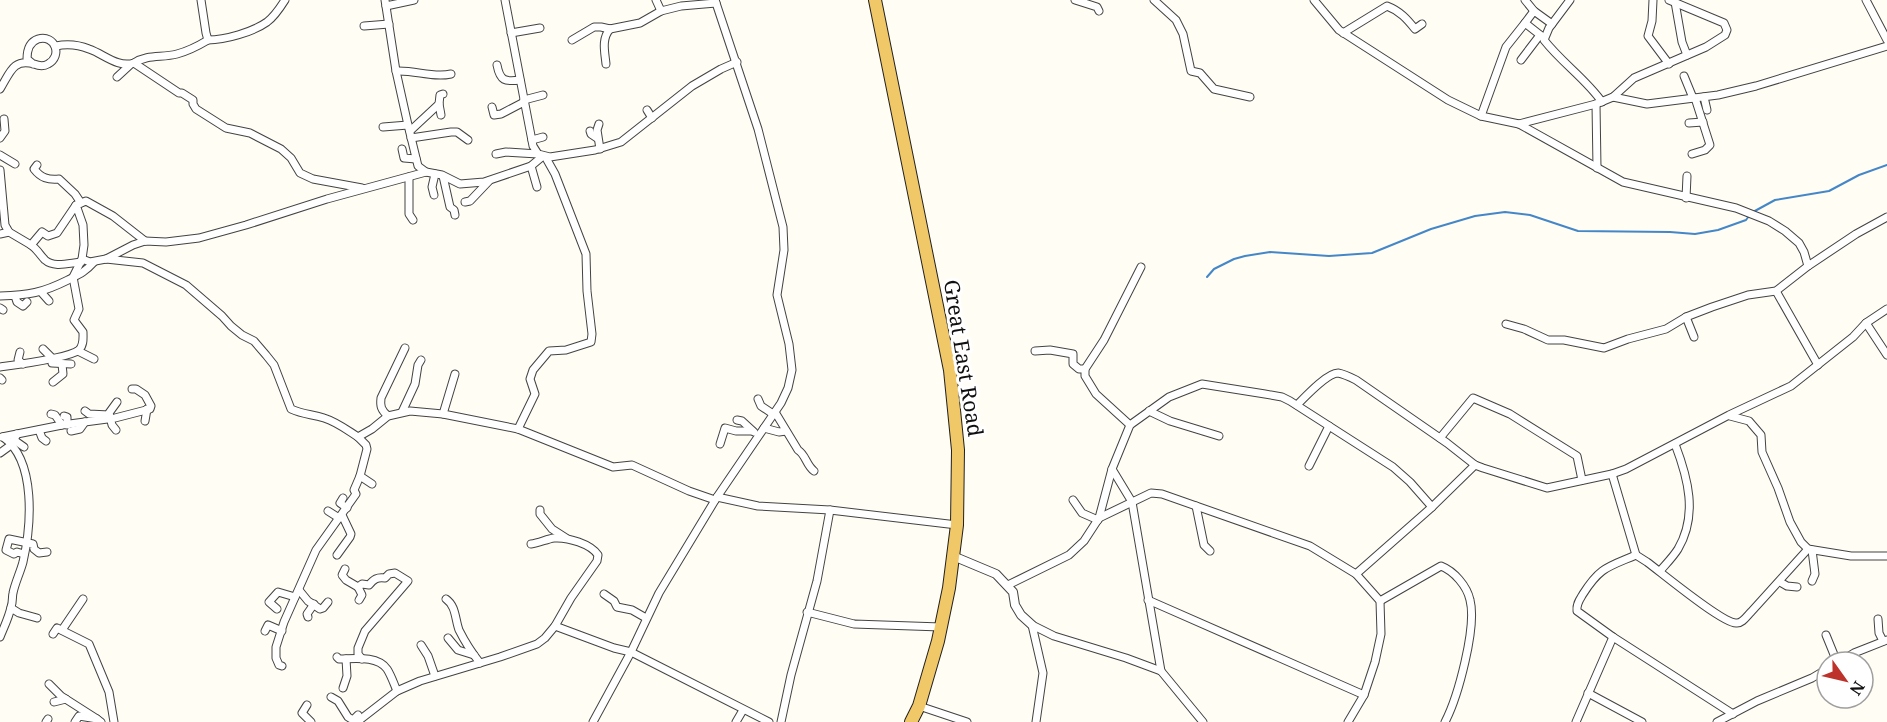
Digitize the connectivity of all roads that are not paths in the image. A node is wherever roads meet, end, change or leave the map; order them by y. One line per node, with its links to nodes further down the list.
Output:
1 (201, 0): 32 (street)
2 (285, 0): 32 (street)
3 (414, 0): 17 (street)
4 (505, 0): 29 (street)
5 (656, 0): 19 (street)
6 (875, 0): 204 (highway, Great East Road)
7 (1075, 0): 20 (street)
8 (1154, 0): 55 (street)
9 (1314, 0): 30 (street)
10 (1393, 0): 18 (street)
11 (1525, 0): 21 (street)
12 (1570, 0): 25 (street)
13 (1653, 0): 45 (street)
14 (1866, 0): 34 (street)
15 (1672, 1): 38 (street); 38 (street)
16 (715, 2): 19 (street); 40 (street)
17 (385, 3): 23 (street)
18 (1387, 6): 24 (street); 30 (street)
19 (661, 11): 28 (street)
20 (1099, 11)
21 (1534, 11): 22 (street); 25 (street)
22 (1525, 23): 31 (street); 66 (street)
23 (389, 24): 26 (street); 47 (street)
24 (1422, 24)
25 (1552, 24): 31 (street)
26 (364, 26)
27 (540, 28): 29 (street)
28 (610, 29): 33 (street); 44 (street)
29 (511, 33): 51 (street)
30 (1343, 33): 66 (street)
31 (1542, 37): 39 (street); 60 (street)
32 (208, 40): 43 (street)
33 (572, 40)
34 (1887, 40)
35 (56, 46): 37 (street); 42 (street); 43 (street)
36 (1887, 46): 57 (street)
37 (27, 52): 41 (street); 42 (street)
38 (1687, 55): 45 (street)
39 (1521, 60)
40 (737, 62): 67 (street); 155 (street)
41 (18, 63): 42 (street); 52 (street)
42 (33, 64)
43 (132, 64): 50 (street); 99 (street)
44 (606, 64)
45 (1669, 64): 56 (street)
46 (498, 65): 51 (street)
47 (396, 71): 48 (street); 74 (street)
48 (451, 74)
49 (1684, 76): 58 (street)
50 (117, 77)
51 (520, 80): 59 (street)
52 (0, 89)
53 (443, 94): 61 (street)
54 (543, 94): 59 (street)
55 (1250, 97)
56 (1613, 97): 58 (street); 60 (street)
57 (1704, 97): 58 (street); 64 (street)
58 (1694, 98): 69 (street)
59 (524, 101): 62 (street); 79 (street)
60 (1599, 103): 72 (street); 91 (street)
61 (438, 104): 65 (street); 74 (street)
62 (492, 107)
63 (647, 110): 67 (street)
64 (1707, 110)
65 (441, 115)
66 (1481, 116): 72 (street)
67 (652, 118): 82 (street)
68 (4, 119): 77 (street)
69 (1703, 122): 70 (street); 85 (street)
70 (1689, 123)
71 (599, 124): 78 (street)
72 (1519, 124): 91 (street)
73 (383, 128): 74 (street)
74 (410, 131): 80 (street); 87 (street)
75 (590, 131): 78 (street)
76 (543, 137): 79 (street)
77 (0, 138)
78 (597, 138): 82 (street)
79 (532, 140): 86 (street)
80 (468, 141)
81 (402, 149): 87 (street)
82 (600, 149): 86 (street)
83 (0, 154): 88 (street)
84 (495, 154): 86 (street)
85 (1692, 154)
86 (542, 156): 90 (street); 168 (street)
87 (416, 159): 93 (street)
88 (15, 164)
89 (37, 165): 104 (street)
90 (531, 166): 97 (street); 100 (street)
91 (1597, 168): 102 (street)
92 (0, 170): 98 (street)
93 (426, 172): 94 (street); 96 (street)
94 (439, 175): 97 (street); 101 (street); 105 (street)
95 (1687, 176): 102 (street)
96 (409, 177): 99 (street); 107 (street)
97 (491, 180): 103 (street)
98 (0, 186): 108 (street)
99 (376, 187): 110 (street)
100 (537, 187)
101 (434, 195)
102 (1686, 198): 115 (street)
103 (465, 202)
104 (78, 204): 110 (street); 111 (street); 113 (street)
105 (455, 215)
106 (1887, 217): 115 (street)
107 (413, 220)
108 (9, 232): 109 (street); 111 (street)
109 (0, 234)
110 (145, 241): 112 (street)
111 (31, 245): 113 (street)
112 (106, 259): 114 (street); 176 (street)
113 (81, 260): 114 (street); 117 (street)
114 (94, 262): 117 (street)
115 (1808, 266): 118 (street)
116 (1141, 267): 144 (street)
117 (73, 277): 119 (street); 131 (street)
118 (1776, 291): 125 (street); 142 (street)
119 (41, 292): 121 (street); 122 (street)
120 (0, 296): 121 (street)
121 (15, 296): 123 (street)
122 (49, 301)
123 (27, 302)
124 (1887, 309): 126 (street)
125 (1686, 317): 127 (street); 128 (street)
126 (1866, 323): 134 (street); 142 (street)
127 (1506, 324)
128 (1694, 338)
129 (405, 348): 160 (street)
130 (43, 349): 136 (street)
131 (78, 351): 136 (street); 137 (street)
132 (1035, 351): 144 (street)
133 (20, 352): 139 (street)
134 (1887, 355)
135 (0, 358): 143 (street)
136 (52, 358): 139 (street); 140 (street)
137 (94, 358)
138 (420, 360): 154 (street)
139 (23, 364): 143 (street)
140 (62, 364): 141 (street); 146 (street)
141 (71, 364)
142 (1818, 365): 158 (street)
143 (2, 366)
144 (1084, 369): 164 (street)
145 (456, 374): 157 (street)
146 (53, 382)
147 (132, 389): 151 (street)
148 (758, 399): 155 (street)
149 (117, 402): 161 (street)
150 (1297, 405): 153 (street); 165 (street); 177 (street)
151 (147, 409): 161 (street); 163 (street)
152 (85, 411): 161 (street)
153 (1149, 411): 164 (street); 175 (street)
154 (402, 412): 157 (street); 160 (street)
155 (774, 413): 167 (street); 172 (street)
156 (51, 414): 166 (street)
157 (443, 414): 168 (street)
158 (1729, 415): 181 (street); 208 (street)
159 (64, 416): 166 (street)
160 (388, 416): 171 (street)
161 (110, 417): 166 (street); 170 (street)
162 (737, 420): 173 (street)
163 (145, 421)
164 (1130, 425): 187 (street)
165 (1329, 426): 186 (street); 198 (street)
166 (67, 427): 169 (street)
167 (764, 428): 172 (street); 173 (street)
168 (518, 429): 194 (street)
169 (39, 430): 178 (street); 179 (street)
170 (116, 430)
171 (369, 431): 176 (street); 183 (street)
172 (786, 431): 188 (street)
173 (755, 434): 180 (street); 194 (street)
174 (2, 436): 178 (street)
175 (1219, 436)
176 (358, 437): 183 (street)
177 (1440, 438): 185 (street); 191 (street)
178 (14, 440): 182 (street); 184 (street); 206 (street)
179 (46, 441)
180 (720, 444)
181 (1675, 444): 189 (street); 217 (street)
182 (24, 447)
183 (367, 449): 190 (street)
184 (0, 453)
185 (1475, 465): 191 (street); 198 (street)
186 (1309, 466)
187 (1112, 469): 196 (street); 203 (street)
188 (814, 471)
189 (1612, 474): 191 (street); 213 (street)
190 (360, 476): 192 (street); 202 (street)
191 (1582, 480)
192 (372, 484)
193 (343, 498): 202 (street)
194 (716, 498): 200 (street); 239 (street)
195 (1072, 500): 203 (street)
196 (1132, 502): 197 (street); 203 (street); 229 (street)
197 (1196, 506): 209 (street); 218 (street)
198 (1432, 507): 218 (street)
199 (540, 510): 205 (street)
200 (830, 510): 204 (street); 235 (street)
201 (328, 512): 202 (street)
202 (343, 514): 212 (street); 224 (street)
203 (1098, 519): 221 (street)
204 (957, 525): 214 (highway, Great East Road)
205 (568, 539): 207 (street); 243 (street)
206 (26, 543): 210 (street); 211 (street); 211 (street)
207 (531, 544)
208 (1810, 549): 215 (street); 219 (street); 220 (street)
209 (1209, 551)
210 (47, 552)
211 (24, 554): 233 (street)
212 (338, 555)
213 (1636, 555): 217 (street); 251 (street)
214 (953, 556): 221 (street); 244 (highway, Great East Road)
215 (1887, 556)
216 (345, 569): 222 (street)
217 (1660, 572): 220 (street)
218 (1356, 574): 230 (street)
219 (1812, 581)
220 (1780, 582): 223 (street)
221 (1008, 585): 242 (street)
222 (358, 587): 228 (street); 261 (street)
223 (1797, 587)
224 (297, 593): 232 (street); 234 (street); 246 (street)
225 (604, 594): 239 (street)
226 (83, 599): 245 (street)
227 (446, 599): 258 (street)
228 (359, 600)
229 (1148, 600): 264 (street); 271 (street)
230 (1380, 601): 271 (street); 296 (street)
231 (328, 602): 232 (street)
232 (314, 604): 238 (street)
233 (11, 608): 236 (street); 241 (street)
234 (277, 609)
235 (807, 612): 244 (street); 289 (street)
236 (21, 613): 237 (street); 241 (street)
237 (37, 618)
238 (308, 618)
239 (646, 618): 257 (street)
240 (1878, 619): 253 (street)
241 (6, 622): 250 (street)
242 (1032, 625): 264 (street); 293 (street)
243 (555, 626): 257 (street); 262 (street)
244 (941, 627): 276 (highway, Great East Road)
245 (62, 630): 248 (street); 283 (street)
246 (282, 631): 247 (street); 263 (street)
247 (265, 632)
248 (53, 634)
249 (1826, 635): 255 (street)
250 (0, 637)
251 (1613, 637): 270 (street); 280 (street)
252 (447, 638): 258 (street)
253 (1885, 641): 256 (street)
254 (421, 645): 265 (street)
255 (1833, 650)
256 (1862, 650)
257 (631, 652): 277 (street); 286 (street)
258 (474, 655): 262 (street)
259 (337, 657): 260 (street)
260 (346, 659): 261 (street); 268 (street)
261 (362, 659): 269 (street)
262 (480, 663): 265 (street)
263 (282, 666)
264 (1161, 671): 294 (street)
265 (435, 676): 269 (street)
266 (1815, 676): 280 (street)
267 (49, 684): 273 (street)
268 (343, 688)
269 (397, 692): 278 (street)
270 (1588, 693): 297 (street); 298 (street)
271 (1364, 695): 295 (street)
272 (331, 697): 278 (street)
273 (66, 699): 274 (street); 281 (street)
274 (54, 702)
275 (307, 705): 284 (street)
276 (919, 706): 279 (street); 290 (highway, Great East Road)
277 (743, 710): 287 (street); 288 (street)
278 (368, 712): 285 (street)
279 (940, 713): 291 (street); 292 (street)
280 (1733, 714): 299 (street)
281 (99, 720): 282 (street)
282 (75, 722)
283 (114, 722)
284 (311, 722)
285 (357, 722)
286 (593, 722)
287 (736, 722)
288 (769, 722)
289 (781, 722)
290 (911, 722)
291 (938, 722)
292 (968, 722)
293 (1036, 722)
294 (1203, 722)
295 (1348, 722)
296 (1445, 722)
297 (1576, 722)
298 (1642, 722)
299 (1717, 722)

